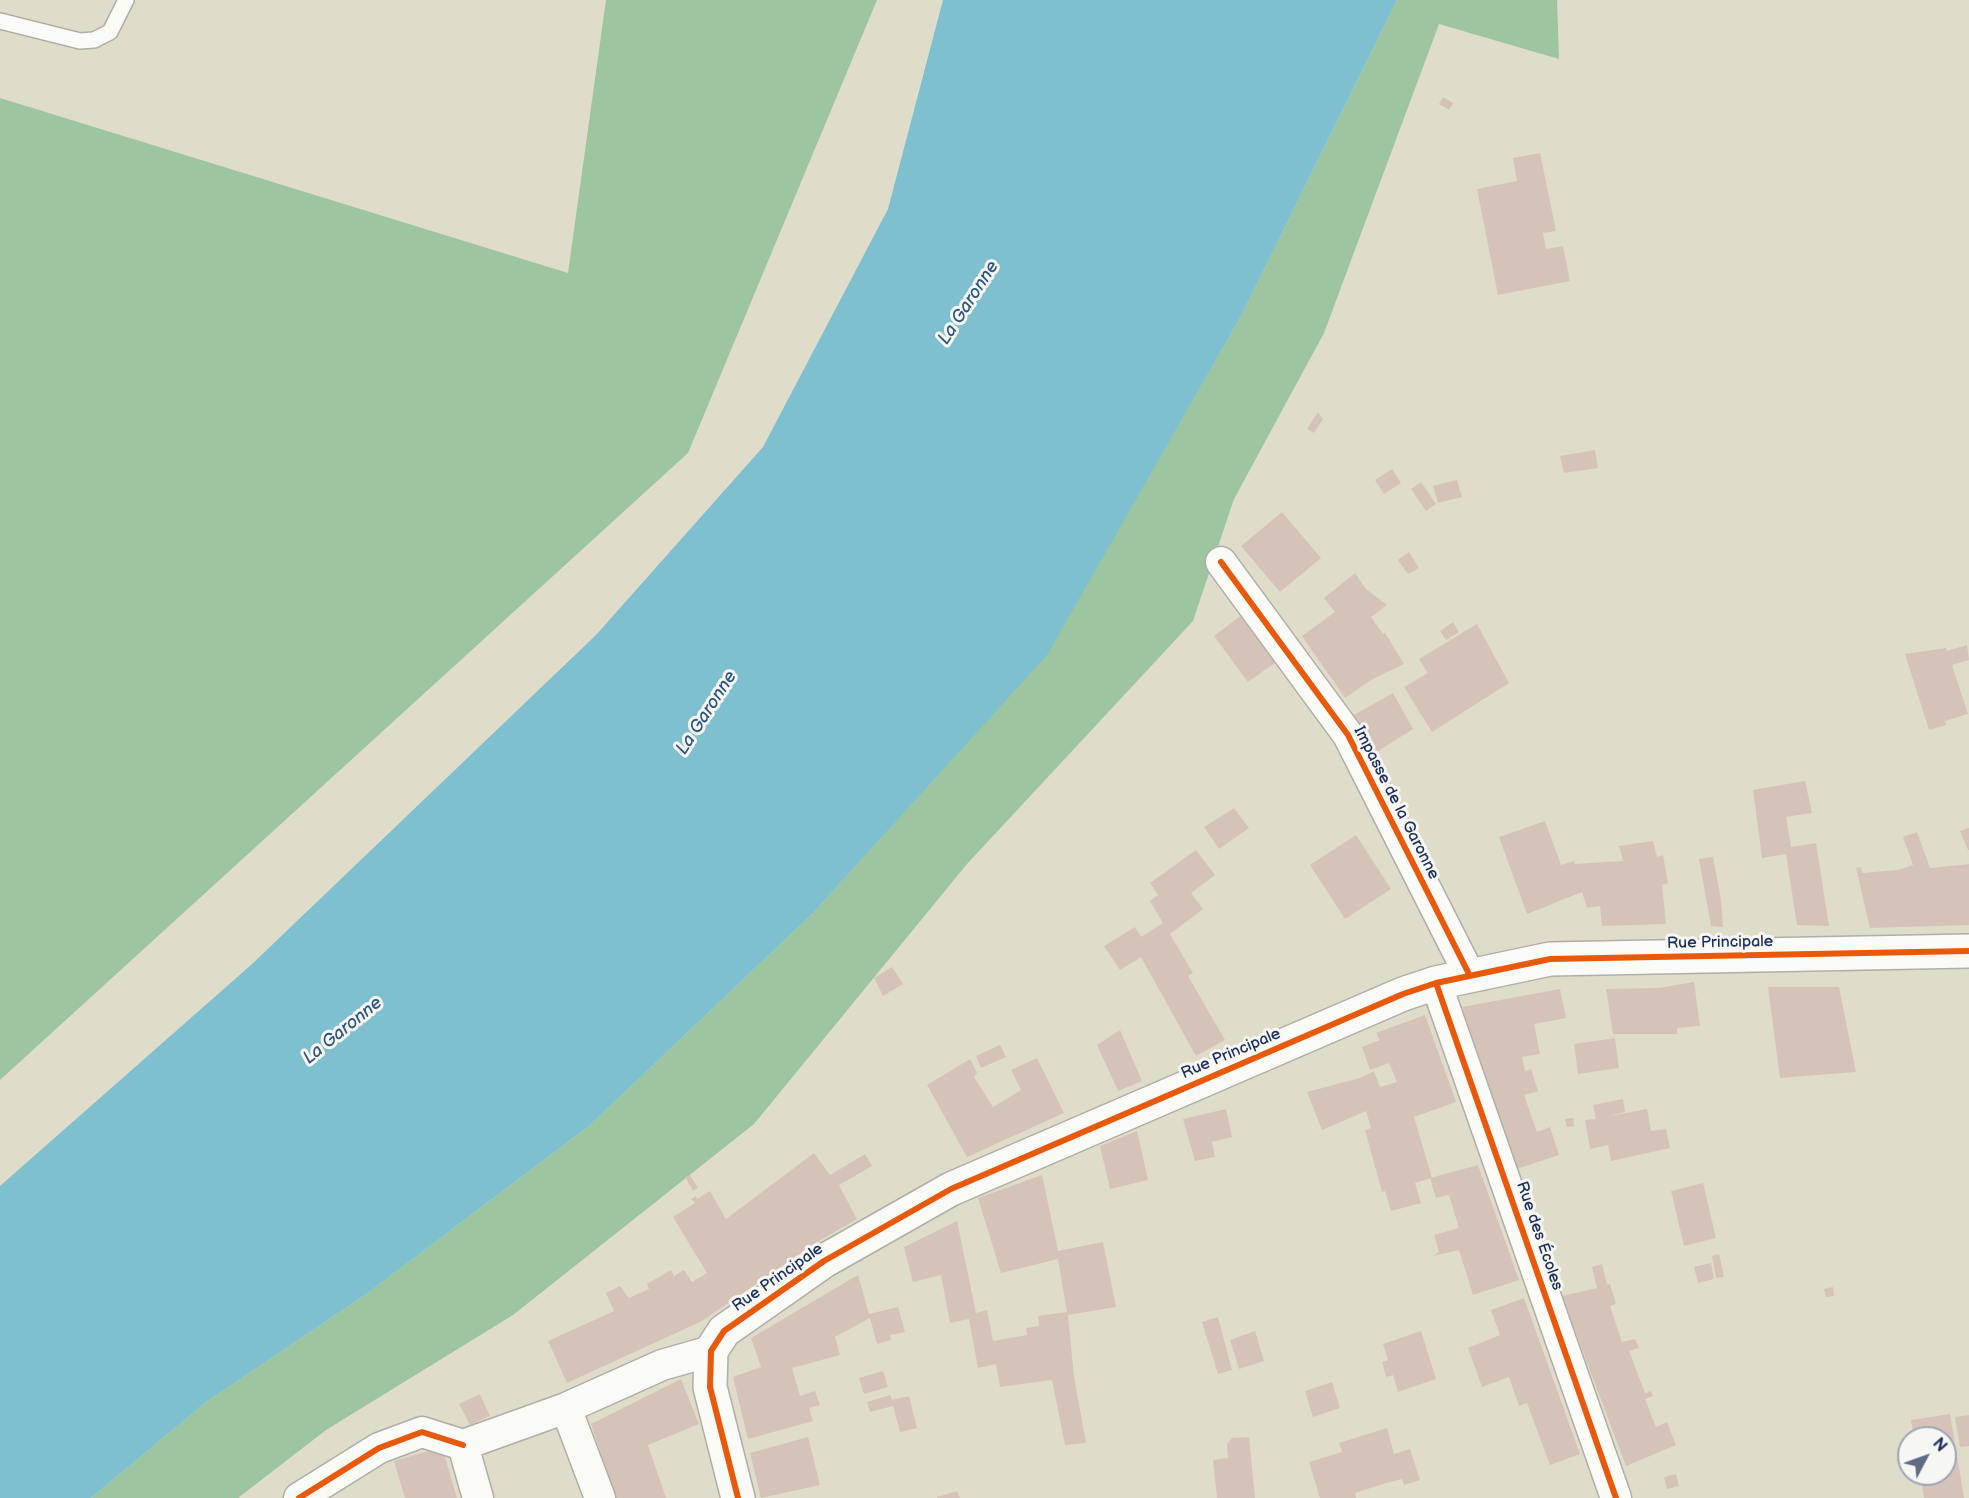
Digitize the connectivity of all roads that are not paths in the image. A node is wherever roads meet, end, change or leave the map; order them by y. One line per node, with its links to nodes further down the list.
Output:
1 (126, 0): 2 (lane)
2 (0, 21)
3 (1221, 562): 5 (street, Impasse de la Garonne)
4 (1969, 951): 5 (street, Rue Principale)
5 (1470, 976): 6 (street, Rue Principale)
6 (1436, 983): 7 (street, Rue Principale); 14 (street, Rue des Écoles)
7 (711, 1351): 8 (street); 13 (street)
8 (566, 1407): 9 (street); 12 (street)
9 (463, 1445): 10 (street); 11 (street)
10 (299, 1498)
11 (478, 1498)
12 (600, 1498)
13 (738, 1498)
14 (1616, 1498)

